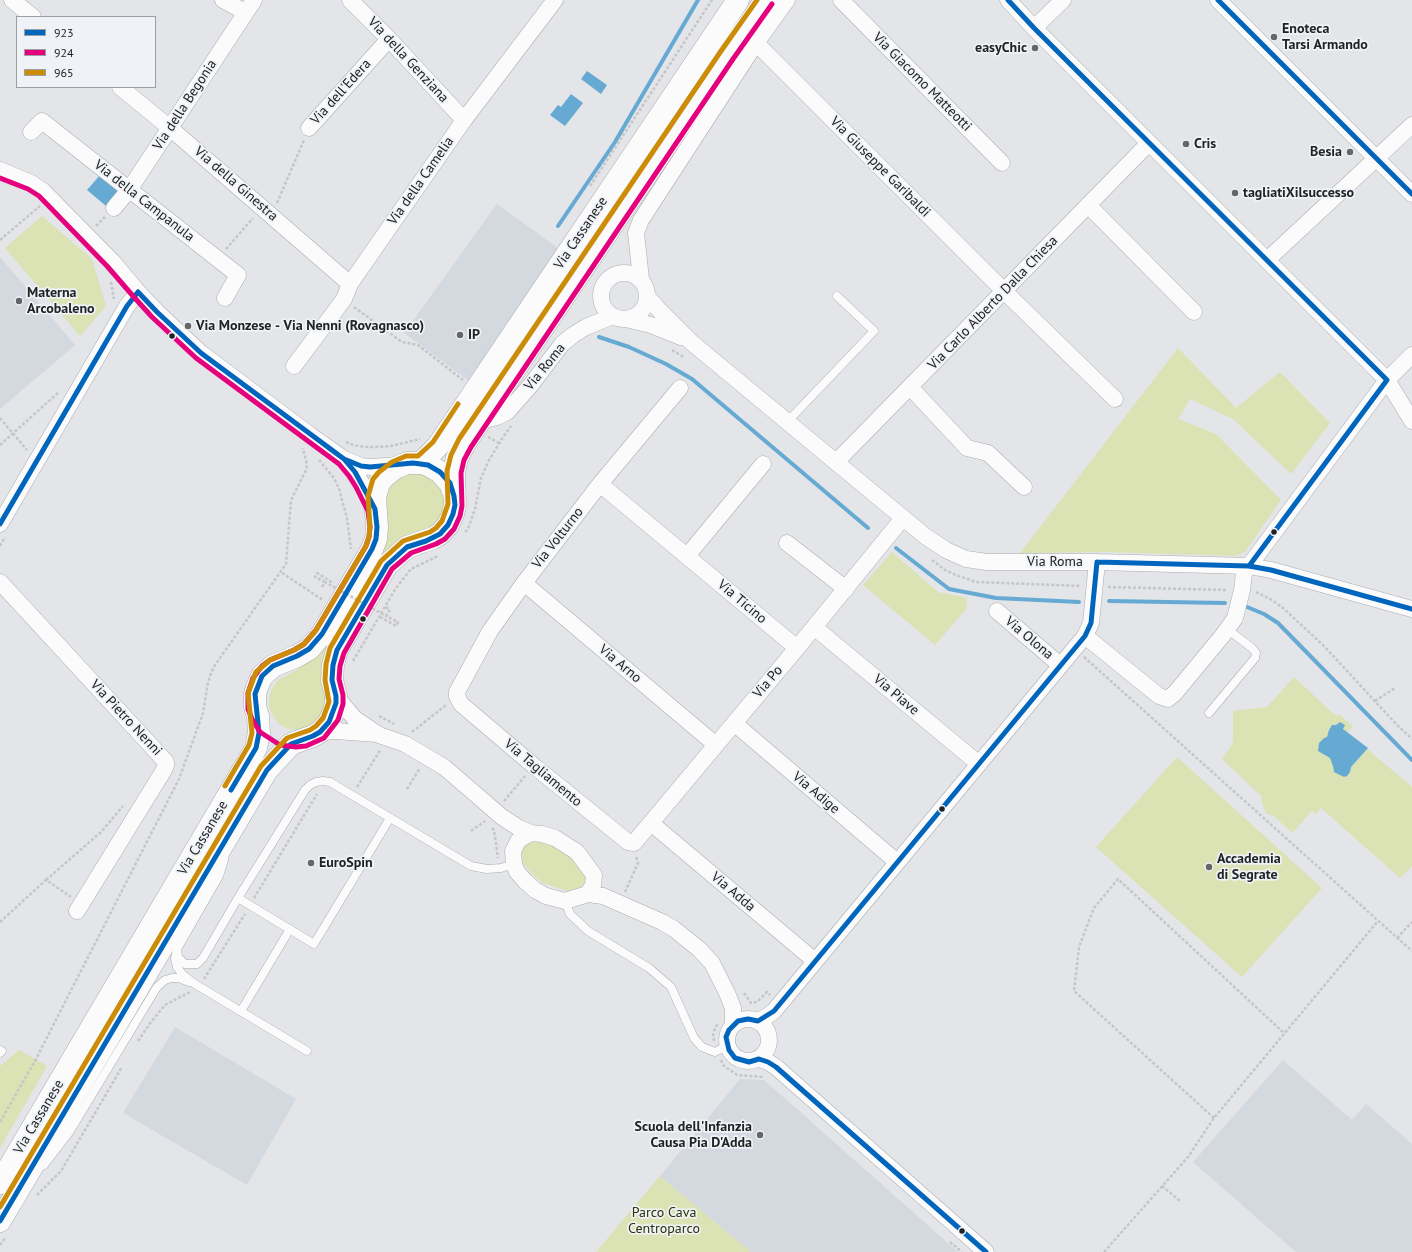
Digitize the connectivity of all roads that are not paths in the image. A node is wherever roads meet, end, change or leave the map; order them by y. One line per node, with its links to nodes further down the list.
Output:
1 (12, 0): 13 (street)
2 (223, 0): 12 (street)
3 (350, 0): 15 (street, Via della Genziana)
4 (738, 0): 53 (main road, Via Cassanese)
5 (766, 0): 50 (main road, Via Cassanese)
6 (787, 0): 16 (street)
7 (841, 0): 25 (street, Via Giacomo Matteotti)
8 (1008, 0): 14 (street)
9 (1063, 0): 14 (street)
10 (1218, 0): 24 (street)
11 (552, 1): 18 (street, Via della Camelia)
12 (249, 6): 20 (street, Via della Begonia)
13 (32, 16)
14 (1034, 28): 23 (street)
15 (389, 39): 18 (street, Via della Genziana); 21 (street, Via dell'Edera)
16 (756, 43): 32 (street); 34 (street, Via Giuseppe Garibaldi)
17 (121, 88): 20 (street, Via della Ginestra)
18 (464, 120): 33 (street, Via della Camelia)
19 (1412, 125): 24 (street)
20 (170, 128): 27 (street, Via della Begonia); 33 (street, Via della Ginestra)
21 (309, 128)
22 (31, 132): 27 (street, Via della Campanula)
23 (1149, 143): 29 (street, Via Carlo Alberto Dalla Chiesa); 31 (street)
24 (1376, 158): 28 (street); 31 (street)
25 (1002, 163)
26 (0, 170): 35 (street)
27 (129, 190): 30 (street, Via della Begonia); 38 (street, Via della Campanula)
28 (1412, 194)
29 (1088, 205): 34 (street, Via Carlo Alberto Dalla Chiesa); 39 (street)
30 (114, 208)
31 (1267, 260): 44 (street)
32 (641, 279): 37 (street); 40 (street)
33 (350, 284): 43 (street, Via della Camelia)
34 (1004, 291): 45 (street, Via Carlo Alberto Dalla Chiesa); 47 (street, Via Giuseppe Garibaldi)
35 (138, 292): 51 (street); 60 (street)
36 (837, 296): 48 (lane)
37 (648, 297): 40 (street); 41 (street, Via Roma)
38 (225, 298)
39 (1194, 312)
40 (619, 318): 41 (street, Via Roma); 50 (street, Via Roma)
41 (691, 342): 48 (street, Via Roma)
42 (1412, 355): 44 (street)
43 (294, 366)
44 (1387, 380): 49 (street); 64 (street)
45 (910, 387): 52 (street, Via Carlo Alberto Dalla Chiesa); 56 (street)
46 (680, 388): 55 (street, Via Volturno)
47 (1115, 399)
48 (788, 421): 52 (street, Via Roma)
49 (1412, 421)
50 (483, 428): 57 (main road, Via Cassanese)
51 (344, 459): 53 (street); 58 (street)
52 (836, 462): 59 (street, Via Roma)
53 (411, 464): 57 (main road); 58 (main road, Via Cassanese)
54 (763, 464): 62 (street)
55 (600, 484): 62 (street, Via Ticino); 66 (street, Via Volturno)
56 (1024, 487)
57 (454, 496): 75 (main road, Via Cassanese)
58 (375, 509): 78 (main road, Via Cassanese)
59 (903, 518): 63 (street, Via Roma); 67 (street, Via Po)
60 (0, 524)
61 (787, 543): 67 (street)
62 (687, 556): 73 (street, Via Ticino)
63 (1096, 562): 64 (street, Via Roma); 72 (street)
64 (1249, 566): 68 (street, Via Roma); 71 (street)
65 (0, 582): 95 (street, Via Pietro Nenni)
66 (524, 583): 76 (street, Via Volturno); 82 (street, Via Arno)
67 (846, 589): 70 (street, Via Po)
68 (1412, 609)
69 (997, 611): 74 (street, Via Olona)
70 (814, 627): 73 (street, Via Po); 83 (street, Via Piave)
71 (1227, 629): 72 (street); 77 (lane)
72 (1084, 636): 74 (street)
73 (797, 648): 79 (street, Via Po)
74 (1060, 665): 83 (street)
75 (336, 696): 80 (street); 81 (main road, Via Cassanese)
76 (457, 698): 89 (street, Via Tagliamento)
77 (1209, 713)
78 (258, 716): 81 (main road); 109 (main road, Via Cassanese)
79 (734, 723): 82 (street, Via Po); 91 (street, Via Adige)
80 (379, 735): 81 (street); 84 (street)
81 (312, 736): 85 (main road, Via Cassanese)
82 (716, 745): 87 (street, Via Po)
83 (979, 764): 91 (street)
84 (502, 817): 88 (street); 90 (street)
85 (239, 818): 97 (lane); 109 (main road, Via Cassanese)
86 (390, 818): 90 (lane); 93 (lane); 96 (lane)
87 (651, 823): 89 (street, Via Po); 98 (street, Via Adda)
88 (531, 833): 90 (street); 92 (street)
89 (631, 843)
90 (509, 861): 94 (street)
91 (898, 862): 98 (street)
92 (595, 892): 94 (street); 100 (street)
93 (238, 898): 96 (lane); 97 (lane)
94 (565, 901): 104 (lane)
95 (79, 907)
96 (290, 930): 101 (lane)
97 (177, 949): 99 (lane)
98 (815, 961): 103 (street)
99 (195, 984): 101 (lane); 109 (lane)
100 (730, 1000): 102 (street); 103 (street)
101 (240, 1012): 106 (lane)
102 (726, 1023): 103 (street); 104 (street)
103 (758, 1024): 108 (street)
104 (721, 1049): 108 (street)
105 (0, 1050): 107 (lane)
106 (306, 1051)
107 (0, 1053)
108 (763, 1055): 111 (street)
109 (6, 1191): 110 (main road, Via Cassanese)
110 (0, 1221)
111 (986, 1252)

